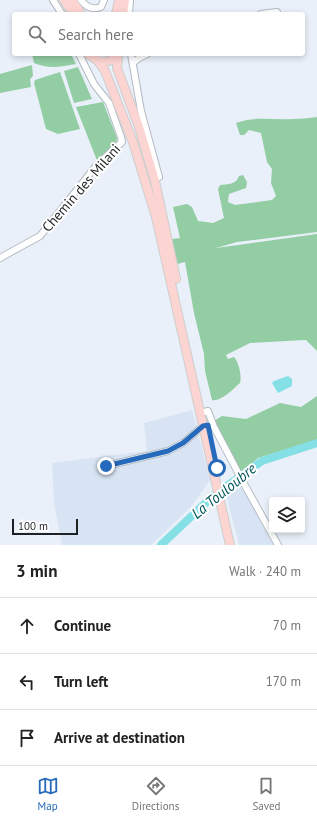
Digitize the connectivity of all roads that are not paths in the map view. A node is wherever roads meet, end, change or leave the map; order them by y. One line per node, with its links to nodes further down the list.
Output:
1 (53, 0): 9 (street)
2 (64, 0): 10 (main road)
3 (72, 0): 11 (main road)
4 (104, 0): 8 (street)
5 (119, 0): 12 (main road)
6 (125, 0): 13 (main road)
7 (130, 0): 14 (street)
8 (82, 1)
9 (61, 12)
10 (73, 12)
11 (80, 12)
12 (116, 12)
13 (123, 12)
14 (129, 12)
15 (83, 56): 24 (street, Chemin des Milani)
16 (86, 56): 21 (main road)
17 (117, 56): 21 (main road)
18 (118, 56): 25 (main road)
19 (131, 56): 22 (street)
20 (143, 56): 22 (street)
21 (98, 61): 25 (main road)
22 (133, 63): 23 (street)
23 (160, 177)
24 (0, 258)
25 (202, 413): 26 (main road); 31 (street)
26 (205, 426): 27 (street); 28 (main road)
27 (106, 466)
28 (221, 499): 29 (main road); 30 (main road)
29 (230, 545)
30 (234, 545)
31 (278, 545)

